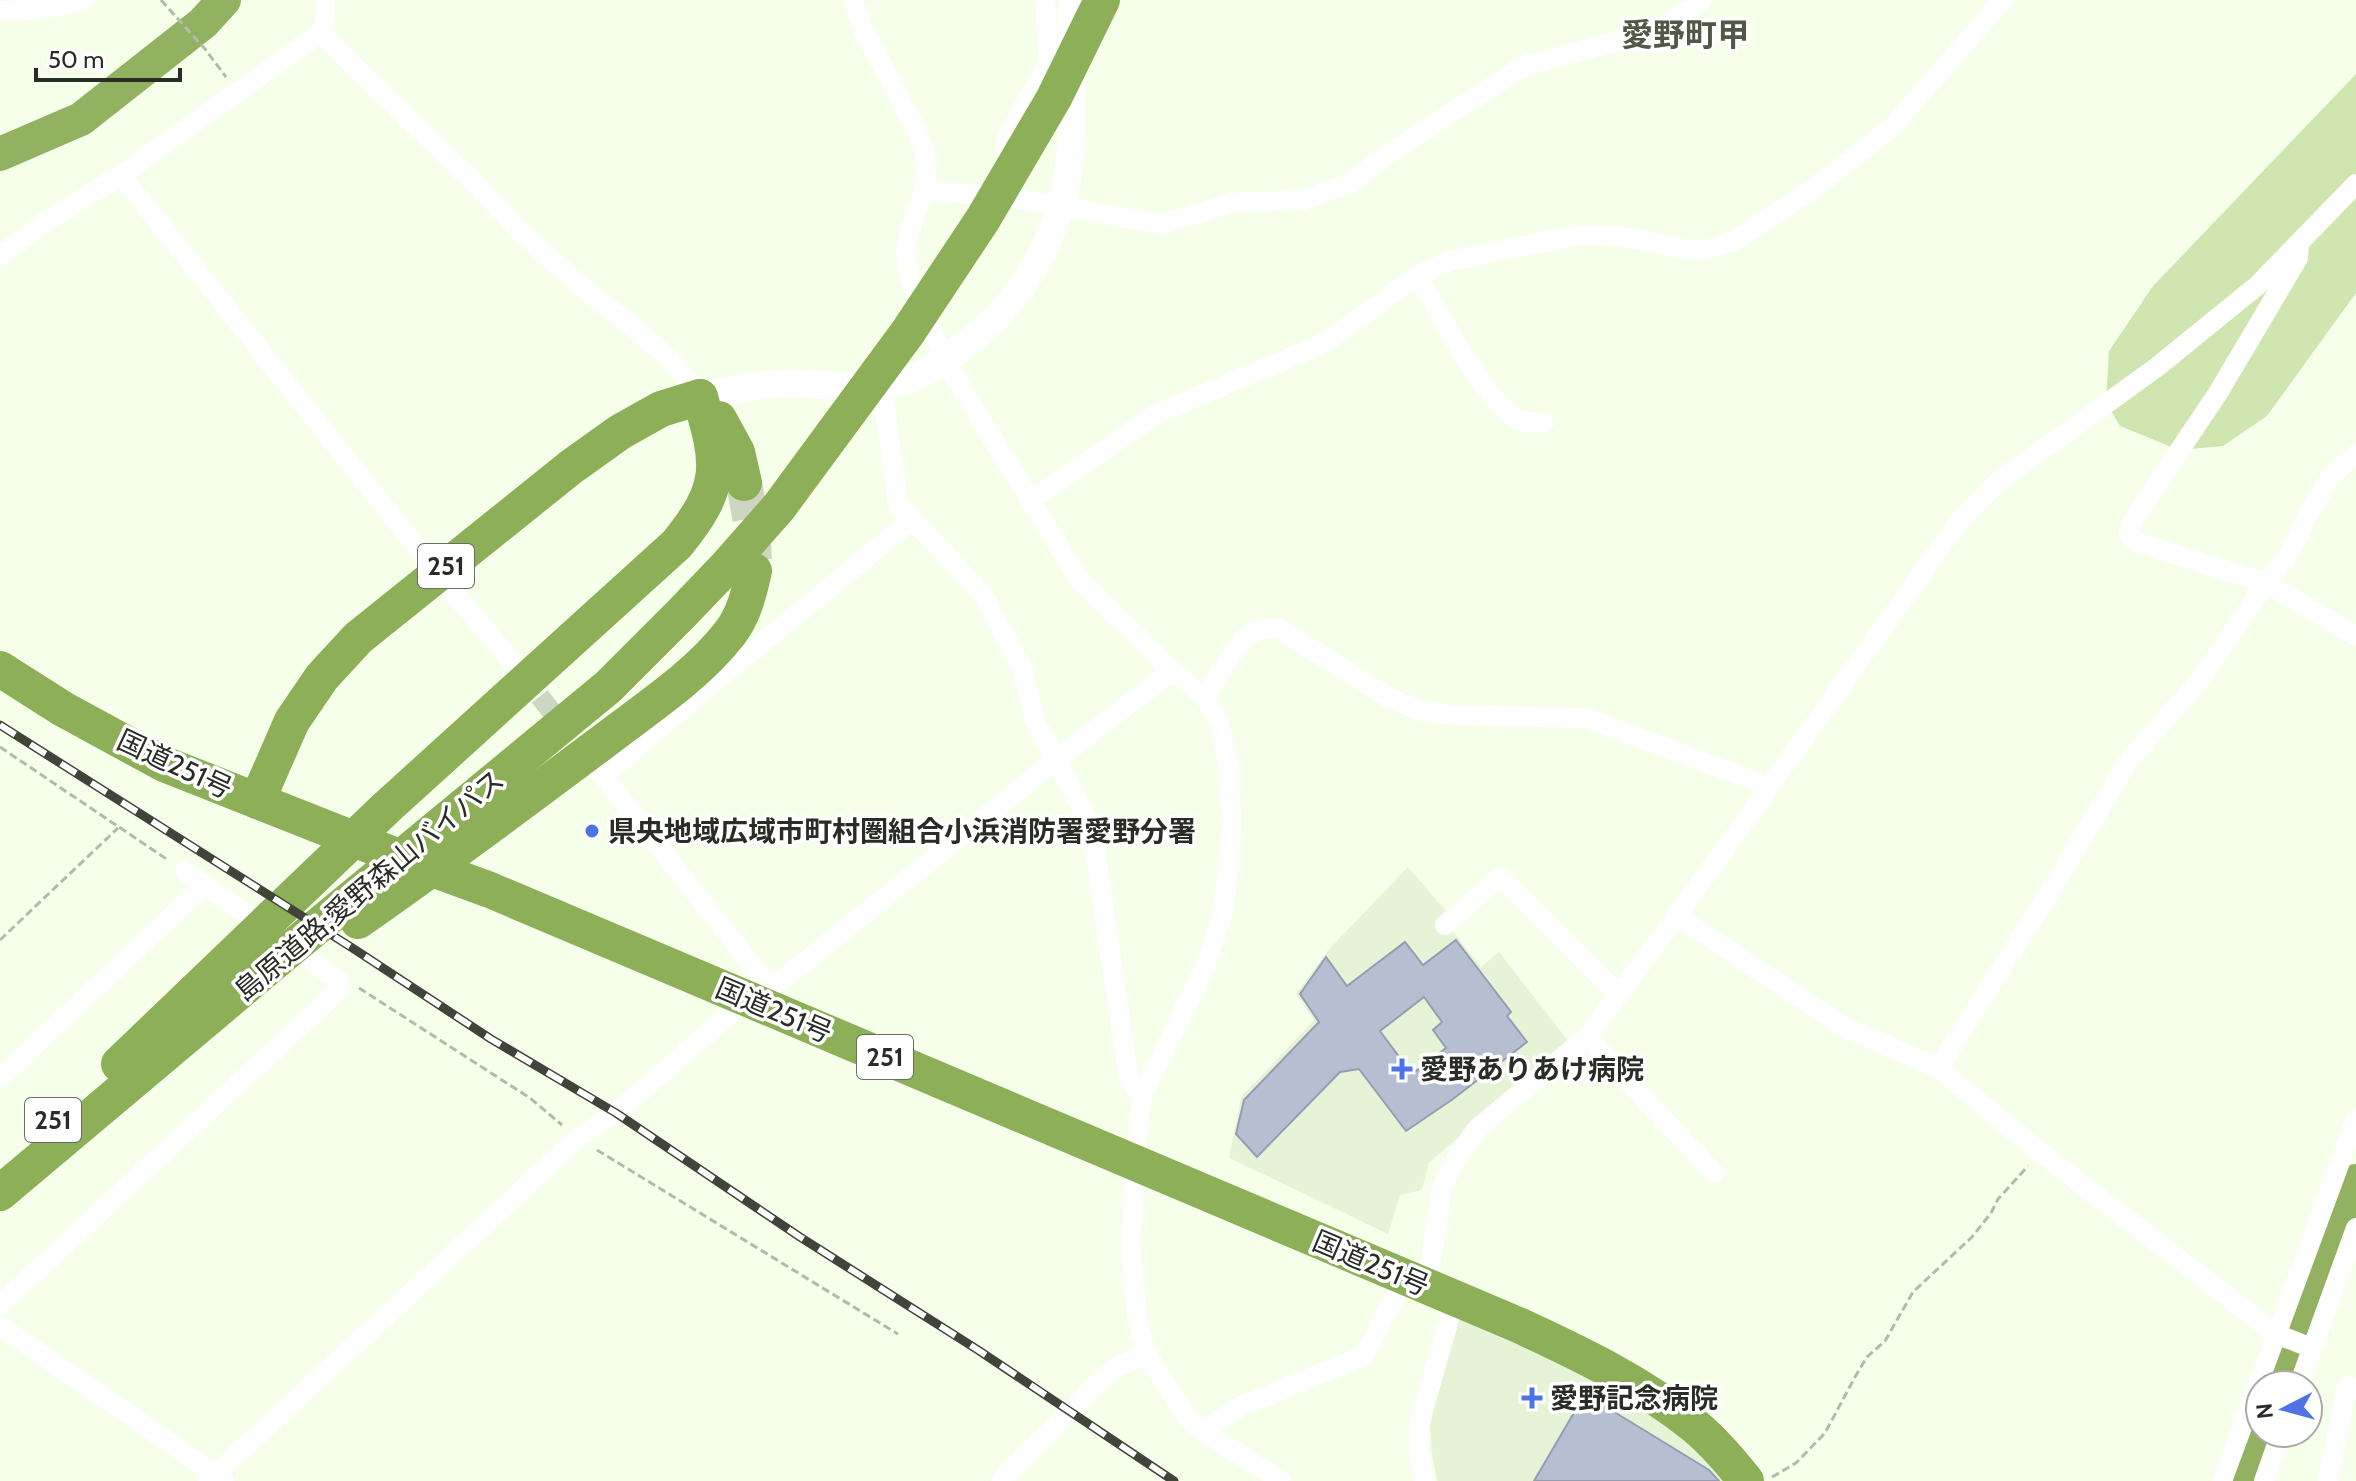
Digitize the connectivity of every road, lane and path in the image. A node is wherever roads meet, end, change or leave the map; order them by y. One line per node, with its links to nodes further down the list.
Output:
1 (84, 0): 10 (street)
2 (161, 0): 12 (path)
3 (325, 0): 11 (street)
4 (853, 0): 15 (street)
5 (1045, 0): 16 (street)
6 (1073, 0): 17 (street)
7 (1102, 0): 29 (highway, 島原道路;愛野森山バイパス)
8 (1702, 0): 17 (street)
9 (2003, 0): 20 (street)
10 (0, 11)
11 (320, 33): 12 (street); 23 (street)
12 (237, 92): 13 (street)
13 (121, 175): 19 (street); 30 (street)
14 (2356, 184): 18 (street)
15 (924, 191): 16 (street); 21 (street)
16 (1007, 197): 17 (street)
17 (1061, 207): 21 (street)
18 (2298, 242): 31 (street); 39 (street)
19 (0, 256)
20 (1417, 276): 24 (street); 27 (street)
21 (945, 361): 22 (street); 27 (street)
22 (882, 386): 23 (street); 28 (street)
23 (700, 397): 26 (highway); 30 (highway, 251); 42 (highway)
24 (1544, 423)
25 (2356, 454): 31 (street)
26 (744, 483)
27 (1030, 501): 35 (street)
28 (912, 520): 38 (street); 51 (street)
29 (732, 564): 42 (highway, 島原道路;愛野森山バイパス); 42 (highway)
30 (438, 574): 33 (street); 40 (highway, 251)
31 (2266, 583): 32 (street); 53 (street)
32 (2356, 636)
33 (511, 660)
34 (0, 669): 40 (highway, 国道251号 / 251)
35 (1172, 671): 36 (street); 38 (street)
36 (1205, 697): 39 (street); 55 (street)
37 (0, 747): 41 (path)
38 (1056, 760): 51 (street); 55 (street)
39 (1768, 786): 45 (street)
40 (257, 801): 51 (highway, 国道251号 / 251)
41 (118, 828): 43 (path); 47 (path)
42 (421, 831): 48 (highway); 48 (highway)
43 (185, 871): 44 (street)
44 (205, 885): 49 (street); 54 (street)
45 (1677, 916): 50 (street); 53 (street)
46 (1445, 925): 50 (street)
47 (0, 940)
48 (279, 946): 60 (highway, 251); 62 (highway)
49 (339, 985): 57 (path); 65 (street)
50 (1619, 995): 52 (street)
51 (760, 998): 57 (street); 59 (highway, 国道251号 / 251)
52 (1587, 1037): 61 (street); 64 (street)
53 (1938, 1068): 58 (street)
54 (0, 1078)
55 (1142, 1095): 59 (street)
56 (2356, 1119): 68 (street)
57 (578, 1138): 67 (path); 75 (street)
58 (2040, 1152): 68 (street); 80 (path)
59 (1135, 1163): 64 (highway, 国道251号 / 251); 70 (street)
60 (0, 1165)
61 (1714, 1173)
62 (0, 1195)
63 (2356, 1228): 69 (street)
64 (1429, 1287): 73 (street); 78 (street); 79 (highway, 国道251号 / 251)
65 (0, 1305)
66 (0, 1326): 75 (street)
67 (898, 1334)
68 (2279, 1335): 69 (street); 81 (street)
69 (2309, 1347): 71 (street)
70 (1147, 1355): 73 (street); 76 (street)
71 (2303, 1369)
72 (2356, 1388): 83 (street)
73 (1203, 1431): 77 (street)
74 (2275, 1449): 82 (street)
75 (216, 1479)
76 (1001, 1481)
77 (1281, 1481)
78 (1424, 1481)
79 (1746, 1481)
80 (1765, 1481)
81 (2222, 1481)
82 (2264, 1481)
83 (2328, 1481)

